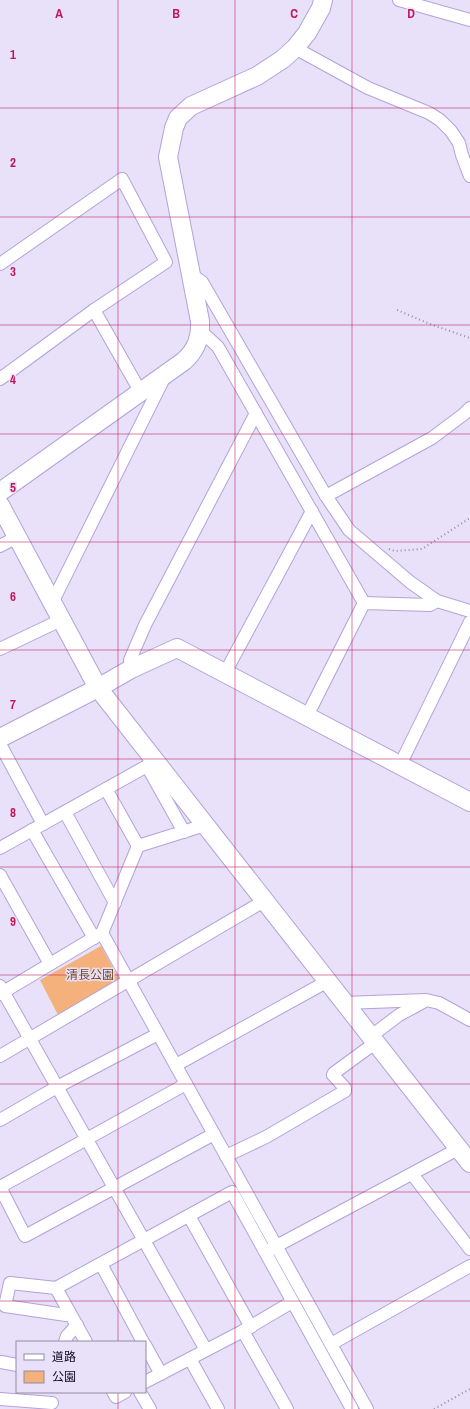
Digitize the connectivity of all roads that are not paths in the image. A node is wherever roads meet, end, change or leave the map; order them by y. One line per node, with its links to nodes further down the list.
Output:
1 (323, 0): 5 (street)
2 (399, 0): 3 (street)
3 (424, 4): 4 (street)
4 (470, 20)
5 (294, 48): 6 (street); 8 (street)
6 (470, 176)
7 (0, 264): 9 (street)
8 (192, 276): 10 (street); 17 (street)
9 (94, 310): 12 (street); 13 (street)
10 (200, 331): 11 (street); 15 (street)
11 (167, 372): 13 (street); 23 (street)
12 (0, 379)
13 (140, 391): 16 (street)
14 (470, 408): 17 (street)
15 (256, 413): 19 (street); 29 (street)
16 (0, 492)
17 (326, 496): 22 (street)
18 (0, 505): 20 (street)
19 (312, 511): 24 (street); 30 (street)
20 (17, 537): 21 (street); 23 (street)
21 (0, 546)
22 (437, 601): 24 (street); 25 (street)
23 (52, 603): 26 (street)
24 (364, 603): 32 (street)
25 (470, 611)
26 (61, 620): 28 (street); 31 (street)
27 (470, 622): 36 (street)
28 (0, 648)
29 (130, 669): 30 (street); 31 (street)
30 (225, 673): 32 (street)
31 (98, 688): 33 (street); 35 (street)
32 (307, 716): 36 (street)
33 (0, 738)
34 (0, 744): 40 (street)
35 (150, 763): 37 (street); 41 (street); 43 (street)
36 (400, 765): 38 (street)
37 (106, 789): 39 (street); 44 (street)
38 (470, 802)
39 (64, 812): 40 (street); 48 (street)
40 (43, 824): 42 (street)
41 (205, 825): 43 (street); 47 (street)
42 (32, 830): 45 (street); 49 (street)
43 (184, 832): 44 (street)
44 (138, 846): 48 (street)
45 (0, 848)
46 (0, 875): 50 (street)
47 (264, 901): 51 (street); 52 (street)
48 (115, 903): 49 (street)
49 (98, 936): 50 (street); 51 (street)
50 (50, 964): 53 (street)
51 (129, 980): 57 (street); 58 (street)
52 (328, 982): 55 (street); 61 (street)
53 (1, 990): 58 (street)
54 (426, 1000): 55 (street); 56 (street); 59 (street)
55 (344, 1002): 59 (street)
56 (470, 1020)
57 (158, 1034): 61 (street); 63 (street)
58 (30, 1038): 60 (street); 63 (street)
59 (373, 1040): 67 (street); 68 (street)
60 (0, 1056)
61 (176, 1065): 62 (street)
62 (186, 1084): 65 (street); 66 (street)
63 (57, 1087): 64 (street); 66 (street)
64 (0, 1120)
65 (214, 1134): 68 (street); 71 (street)
66 (87, 1139): 71 (street); 71 (street)
67 (458, 1148): 69 (street); 70 (street)
68 (226, 1156): 74 (street)
69 (470, 1163)
70 (412, 1174): 74 (street); 75 (street)
71 (114, 1188): 73 (street)
72 (189, 1216): 73 (street); 76 (street); 83 (street)
73 (144, 1240): 77 (street); 89 (street)
74 (276, 1246): 76 (street); 87 (street)
75 (470, 1249)
76 (265, 1252): 80 (street)
77 (101, 1264): 79 (street); 86 (street)
78 (470, 1266): 87 (street)
79 (56, 1288): 81 (street); 81 (street)
80 (292, 1302): 83 (street); 103 (street)
81 (70, 1312): 82 (street)
82 (77, 1325): 84 (street); 85 (street)
83 (247, 1329): 89 (street); 102 (street)
84 (66, 1341)
85 (85, 1341)
86 (142, 1341)
87 (331, 1344): 104 (street)
88 (146, 1347): 93 (street)
89 (206, 1350): 90 (street)
90 (190, 1359): 93 (street); 101 (street)
91 (1, 1363): 92 (street)
92 (16, 1365)
93 (161, 1374): 94 (street)
94 (146, 1382)
95 (114, 1393): 96 (street)
96 (123, 1393)
97 (141, 1393): 100 (street)
98 (0, 1399): 99 (street)
99 (53, 1401)
100 (150, 1409)
101 (218, 1409)
102 (287, 1409)
103 (352, 1409)
104 (367, 1409)

